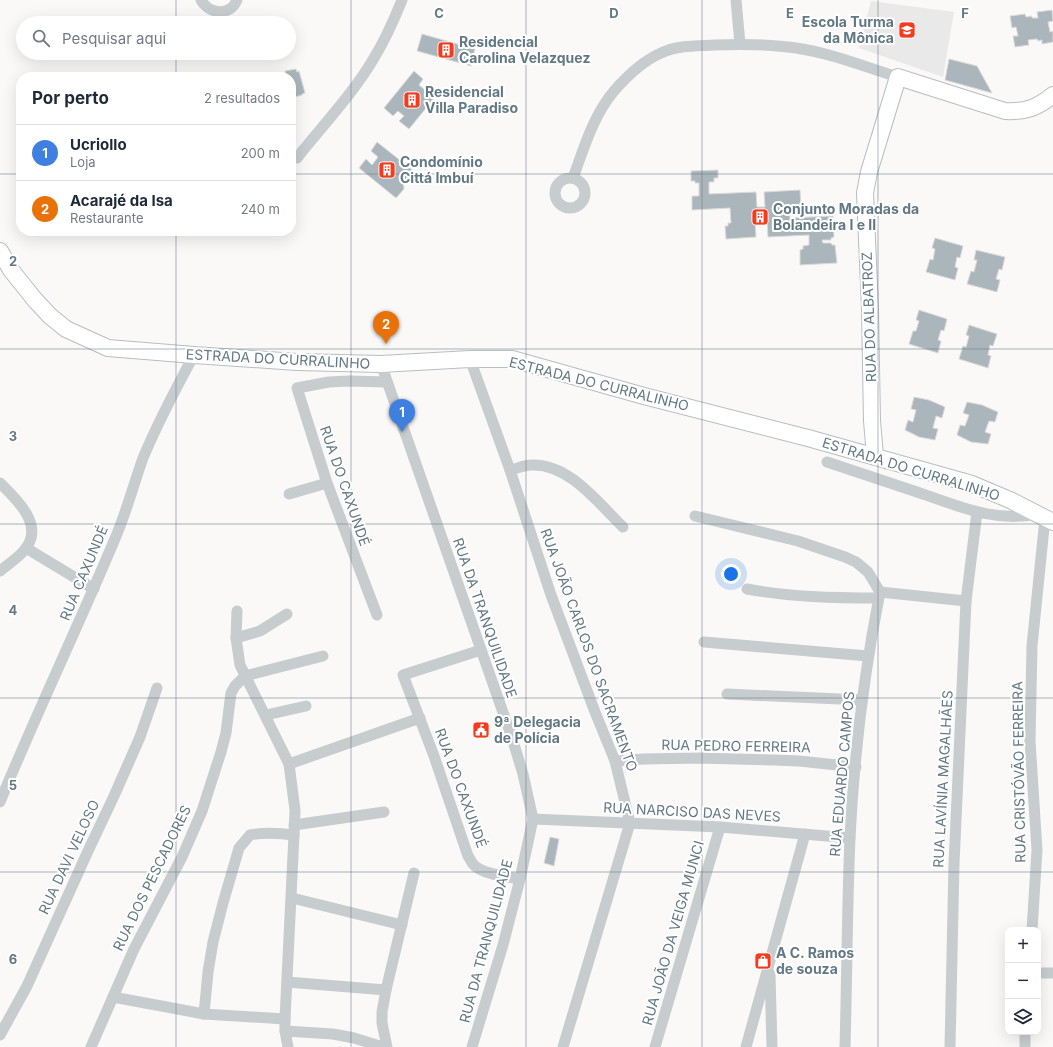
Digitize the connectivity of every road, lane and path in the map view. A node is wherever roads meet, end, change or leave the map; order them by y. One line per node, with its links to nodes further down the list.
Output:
1 (201, 0): 2 (street)
2 (237, 0)
3 (402, 0): 8 (street)
4 (736, 0): 5 (street)
5 (740, 44): 6 (street); 9 (street)
6 (898, 77): 7 (street); 15 (street, RUA DO ALBATROZ)
7 (1053, 95)
8 (297, 158)
9 (573, 178)
10 (0, 251): 11 (street, ESTRADA DO CURRALINHO)
11 (194, 355): 13 (street, ESTRADA DO CURRALINHO); 27 (street, RUA CAXUNDÉ)
12 (470, 359): 13 (street, ESTRADA DO CURRALINHO); 15 (street, ESTRADA DO CURRALINHO); 17 (street, RUA JOÃO CARLOS DO SACRAMENTO)
13 (381, 364): 14 (street, RUA DA TRANQUILIDADE)
14 (387, 382): 19 (street, RUA DO CAXUNDÉ); 36 (street, RUA DA TRANQUILIDADE)
15 (875, 456): 23 (street, ESTRADA DO CURRALINHO)
16 (827, 462): 21 (street)
17 (510, 470): 24 (street); 46 (street, RUA JOÃO CARLOS DO SACRAMENTO)
18 (0, 483): 25 (street)
19 (327, 483): 20 (street); 33 (street, RUA DO CAXUNDÉ)
20 (290, 494)
21 (976, 512): 23 (street); 30 (street, RUA LAVÍNIA MAGALHÃES)
22 (695, 516): 29 (street)
23 (1045, 518): 61 (street, RUA CRISTÓVÃO FERREIRA)
24 (623, 527)
25 (26, 548): 26 (street); 27 (street)
26 (0, 570)
27 (94, 589): 49 (street, RUA CAXUNDÉ)
28 (747, 589): 29 (street)
29 (879, 595): 30 (street); 38 (street, RUA EDUARDO CAMPOS)
30 (966, 601): 83 (street, RUA LAVÍNIA MAGALHÃES)
31 (237, 611): 34 (street)
32 (287, 614): 34 (street)
33 (377, 615)
34 (236, 638): 39 (street)
35 (704, 642): 38 (street)
36 (481, 650): 45 (street, RUA DO CAXUNDÉ); 51 (street, RUA DA TRANQUILIDADE)
37 (323, 656): 39 (street)
38 (868, 656): 42 (street, RUA EDUARDO CAMPOS)
39 (245, 676): 44 (street); 67 (street, RUA DOS PESCADORES)
40 (157, 688): 71 (street, RUA DAVI VELOSO)
41 (727, 694): 42 (street)
42 (862, 700): 48 (street, RUA EDUARDO CAMPOS)
43 (306, 706): 44 (street)
44 (266, 715): 47 (street)
45 (420, 718): 47 (street); 58 (street, RUA DO CAXUNDÉ)
46 (615, 761): 48 (street, RUA PEDRO FERREIRA); 52 (street, RUA JOÃO CARLOS DO SACRAMENTO)
47 (289, 764): 54 (street)
48 (856, 767): 56 (street, RUA EDUARDO CAMPOS)
49 (0, 802)
50 (384, 812): 54 (street)
51 (533, 819): 52 (street, RUA NARCISO DAS NEVES); 58 (street, RUA DA TRANQUILIDADE)
52 (630, 823): 53 (street, RUA NARCISO DAS NEVES); 78 (street)
53 (720, 827): 55 (street, RUA NARCISO DAS NEVES); 79 (street, RUA JOÃO DA VEIGA MUNCI)
54 (294, 830): 59 (street); 68 (street)
55 (805, 834): 56 (street, RUA NARCISO DAS NEVES); 62 (street)
56 (850, 838): 82 (street, RUA EDUARDO CAMPOS)
57 (414, 872): 60 (street)
58 (520, 879): 77 (street, RUA DA TRANQUILIDADE)
59 (292, 898): 60 (street); 65 (street)
60 (402, 925): 66 (street)
61 (1032, 927)
62 (769, 964): 80 (street); 81 (street)
63 (1041, 973): 64 (street)
64 (1053, 974)
65 (287, 982): 66 (street); 69 (street)
66 (386, 990): 76 (street)
67 (113, 997): 68 (street); 73 (street, RUA DOS PESCADORES)
68 (204, 1014): 69 (street)
69 (285, 1019): 70 (street)
70 (285, 1031): 74 (street); 75 (street)
71 (0, 1035)
72 (1025, 1035): 84 (street)
73 (91, 1047)
74 (288, 1047)
75 (383, 1047)
76 (386, 1047)
77 (472, 1047)
78 (563, 1047)
79 (655, 1047)
80 (746, 1047)
81 (772, 1047)
82 (846, 1047)
83 (950, 1047)
84 (1025, 1047)

